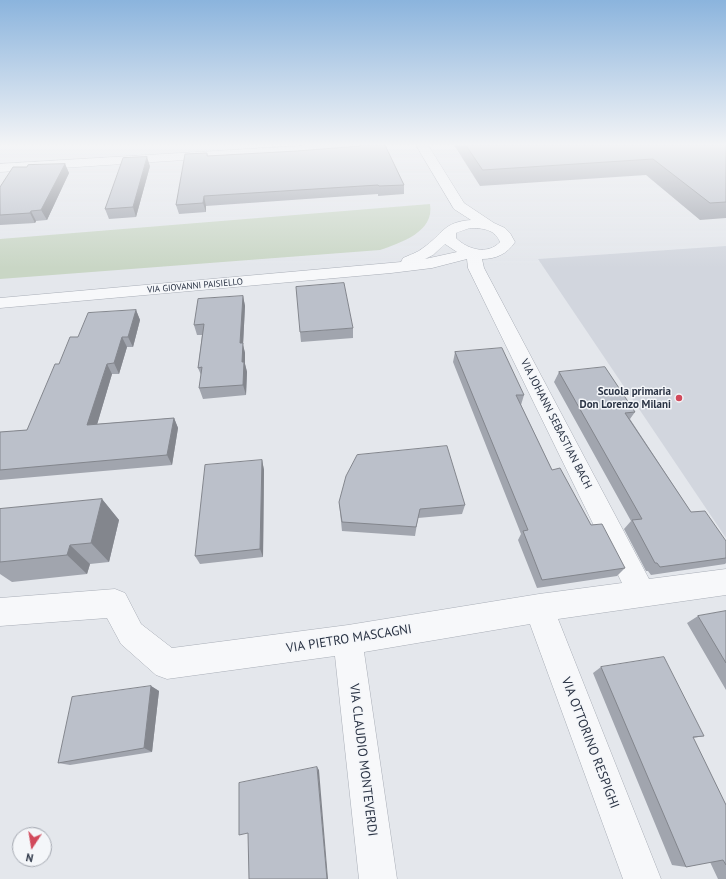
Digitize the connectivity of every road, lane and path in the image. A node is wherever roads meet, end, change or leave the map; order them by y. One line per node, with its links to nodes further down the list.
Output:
1 (447, 186): 2 (street)
2 (459, 206): 3 (street); 4 (street)
3 (491, 226): 4 (street); 5 (street)
4 (452, 230): 5 (street); 6 (street, VIA GIOVANNI PAISIELLO)
5 (473, 253): 6 (street, VIA GIOVANNI PAISIELLO); 9 (street, VIA JOHANN SEBASTIAN BACH)
6 (391, 268): 7 (street, VIA GIOVANNI PAISIELLO)
7 (0, 303)
8 (726, 582): 9 (street, VIA PIETRO MASCAGNI)
9 (642, 594): 10 (street, VIA PIETRO MASCAGNI)
10 (539, 608): 12 (street, VIA PIETRO MASCAGNI); 14 (street, VIA OTTORINO RESPIGHI)
11 (0, 612): 12 (street, VIA PIETRO MASCAGNI)
12 (348, 640): 13 (street, VIA CLAUDIO MONTEVERDI)
13 (378, 879)
14 (642, 879)

